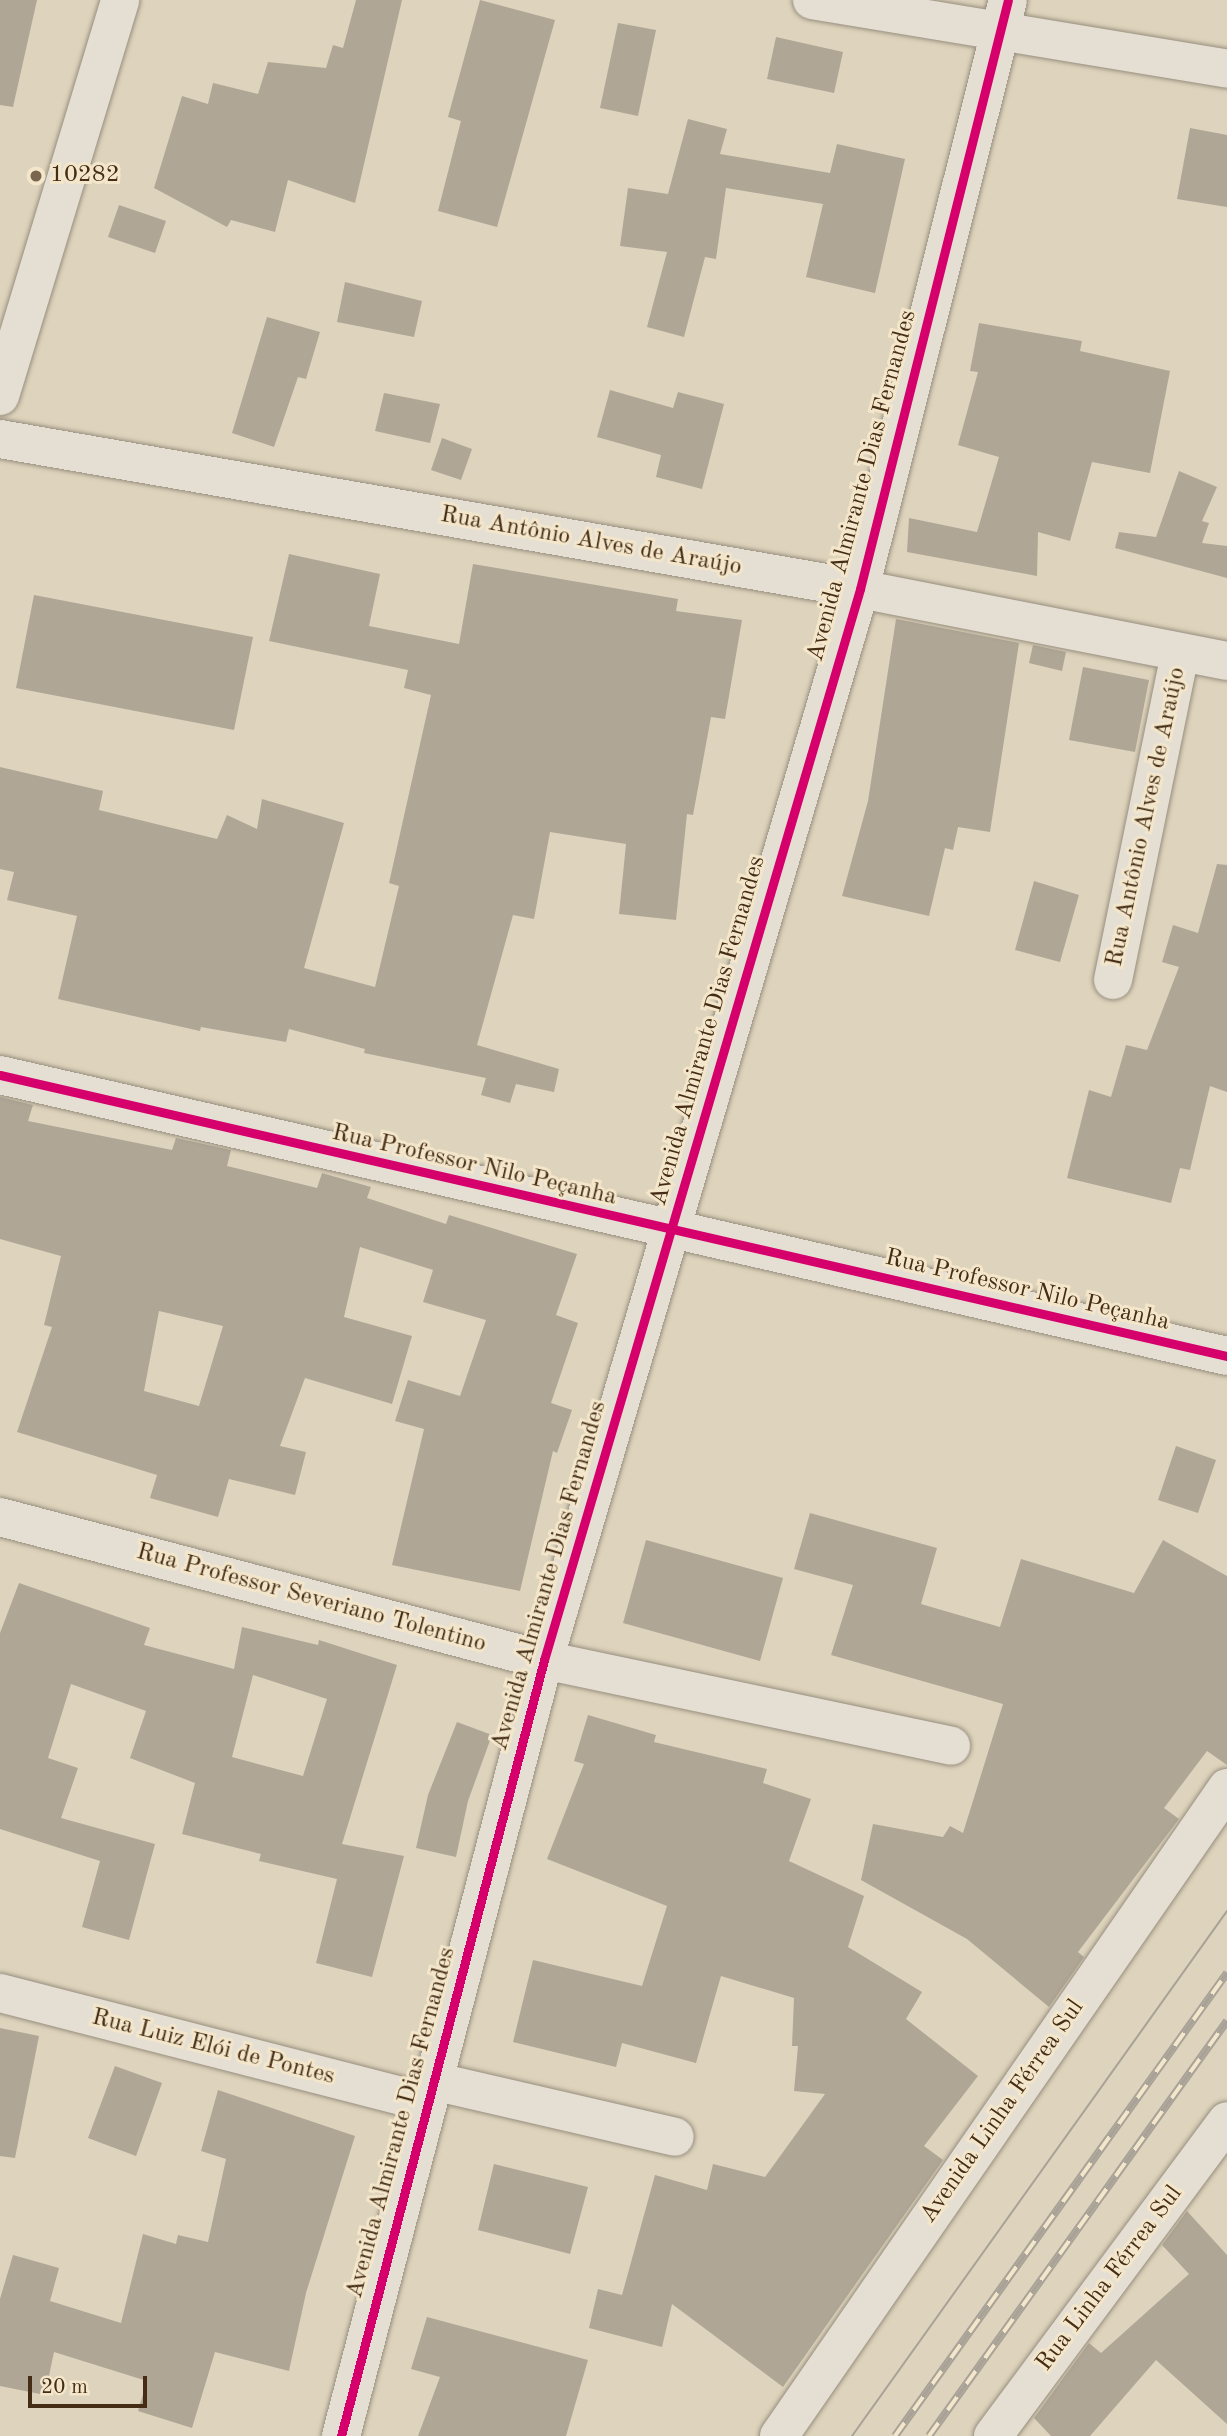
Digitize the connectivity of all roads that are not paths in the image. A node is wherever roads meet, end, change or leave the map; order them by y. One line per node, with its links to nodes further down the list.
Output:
1 (120, 0): 5 (street)
2 (812, 0): 3 (street)
3 (1003, 17): 4 (street); 7 (street, Avenida Almirante Dias Fernandes)
4 (1227, 69)
5 (0, 396)
6 (0, 439): 7 (street, Rua Antônio Alves de Araújo)
7 (860, 589): 8 (street, Rua Antônio Alves de Araújo); 12 (street, Avenida Almirante Dias Fernandes)
8 (1180, 653): 9 (street, Rua Antônio Alves de Araújo); 10 (street, Rua Antônio Alves de Araújo)
9 (1227, 661)
10 (1113, 981)
11 (0, 1075): 12 (street, Rua Professor Nilo Peçanha)
12 (669, 1231): 13 (street, Rua Professor Nilo Peçanha); 15 (street, Avenida Almirante Dias Fernandes)
13 (1227, 1356)
14 (0, 1517): 15 (street, Rua Professor Severiano Tolentino)
15 (544, 1660): 16 (street, Rua Professor Severiano Tolentino); 19 (street, Avenida Almirante Dias Fernandes)
16 (951, 1746)
17 (1227, 1788): 23 (street, Avenida Linha Férrea Sul)
18 (0, 1993): 19 (street, Rua Luiz Elói de Pontes)
19 (430, 2092): 21 (street, Rua Luiz Elói de Pontes); 22 (street, Avenida Almirante Dias Fernandes)
20 (1227, 2122): 24 (street, Rua Linha Férrea Sul)
21 (675, 2137)
22 (341, 2436)
23 (779, 2436)
24 (993, 2436)

